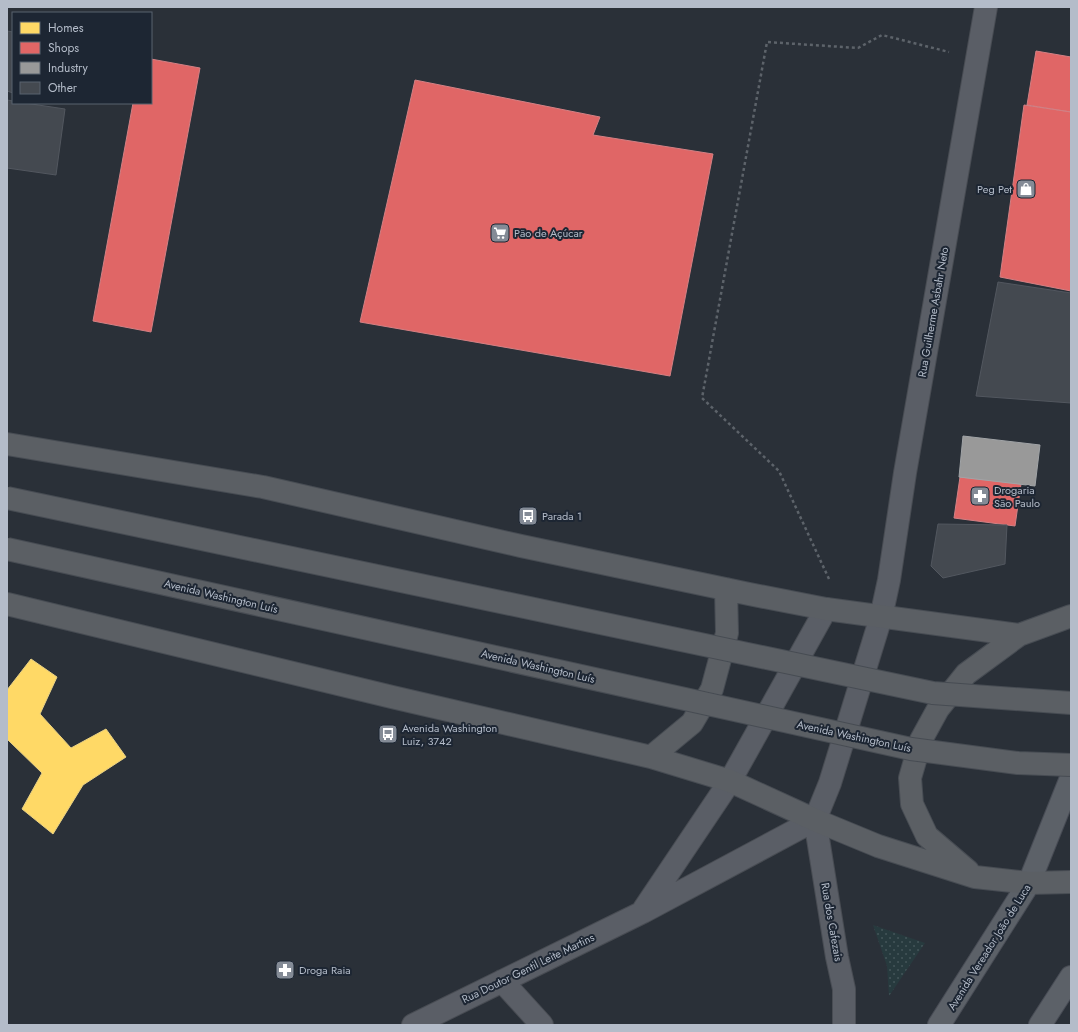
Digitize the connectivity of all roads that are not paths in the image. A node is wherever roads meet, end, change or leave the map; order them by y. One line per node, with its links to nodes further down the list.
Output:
1 (986, 7): 9 (street, Rua Guilherme Asbahr Neto)
2 (7, 444): 5 (highway)
3 (7, 498): 11 (highway, bridge)
4 (7, 548): 13 (highway, Avenida Washington Luís, bridge)
5 (726, 589): 7 (highway); 12 (highway)
6 (7, 604): 12 (highway)
7 (834, 610): 9 (highway); 15 (street)
8 (1071, 616): 10 (highway)
9 (881, 617): 10 (highway); 16 (street, Rua Guilherme Asbahr Neto)
10 (1019, 635): 17 (highway)
11 (1071, 703)
12 (651, 757): 15 (highway)
13 (1071, 765)
14 (1071, 778): 19 (main road, Avenida Vereador João de Luca)
15 (730, 781): 16 (highway); 20 (street)
16 (815, 820): 17 (highway); 20 (street, Rua Doutor Gentil Leite Martins); 25 (street, Rua dos Cafezais)
17 (975, 877): 19 (highway)
18 (1071, 882): 19 (highway)
19 (1029, 883): 26 (main road, Avenida Vereador João de Luca)
20 (643, 912): 22 (street, Rua Doutor Gentil Leite Martins)
21 (1071, 977): 27 (main road)
22 (502, 981): 23 (street, Rua Doutor Gentil Leite Martins); 24 (street)
23 (413, 1025)
24 (542, 1025)
25 (844, 1025)
26 (939, 1025)
27 (1040, 1025)

